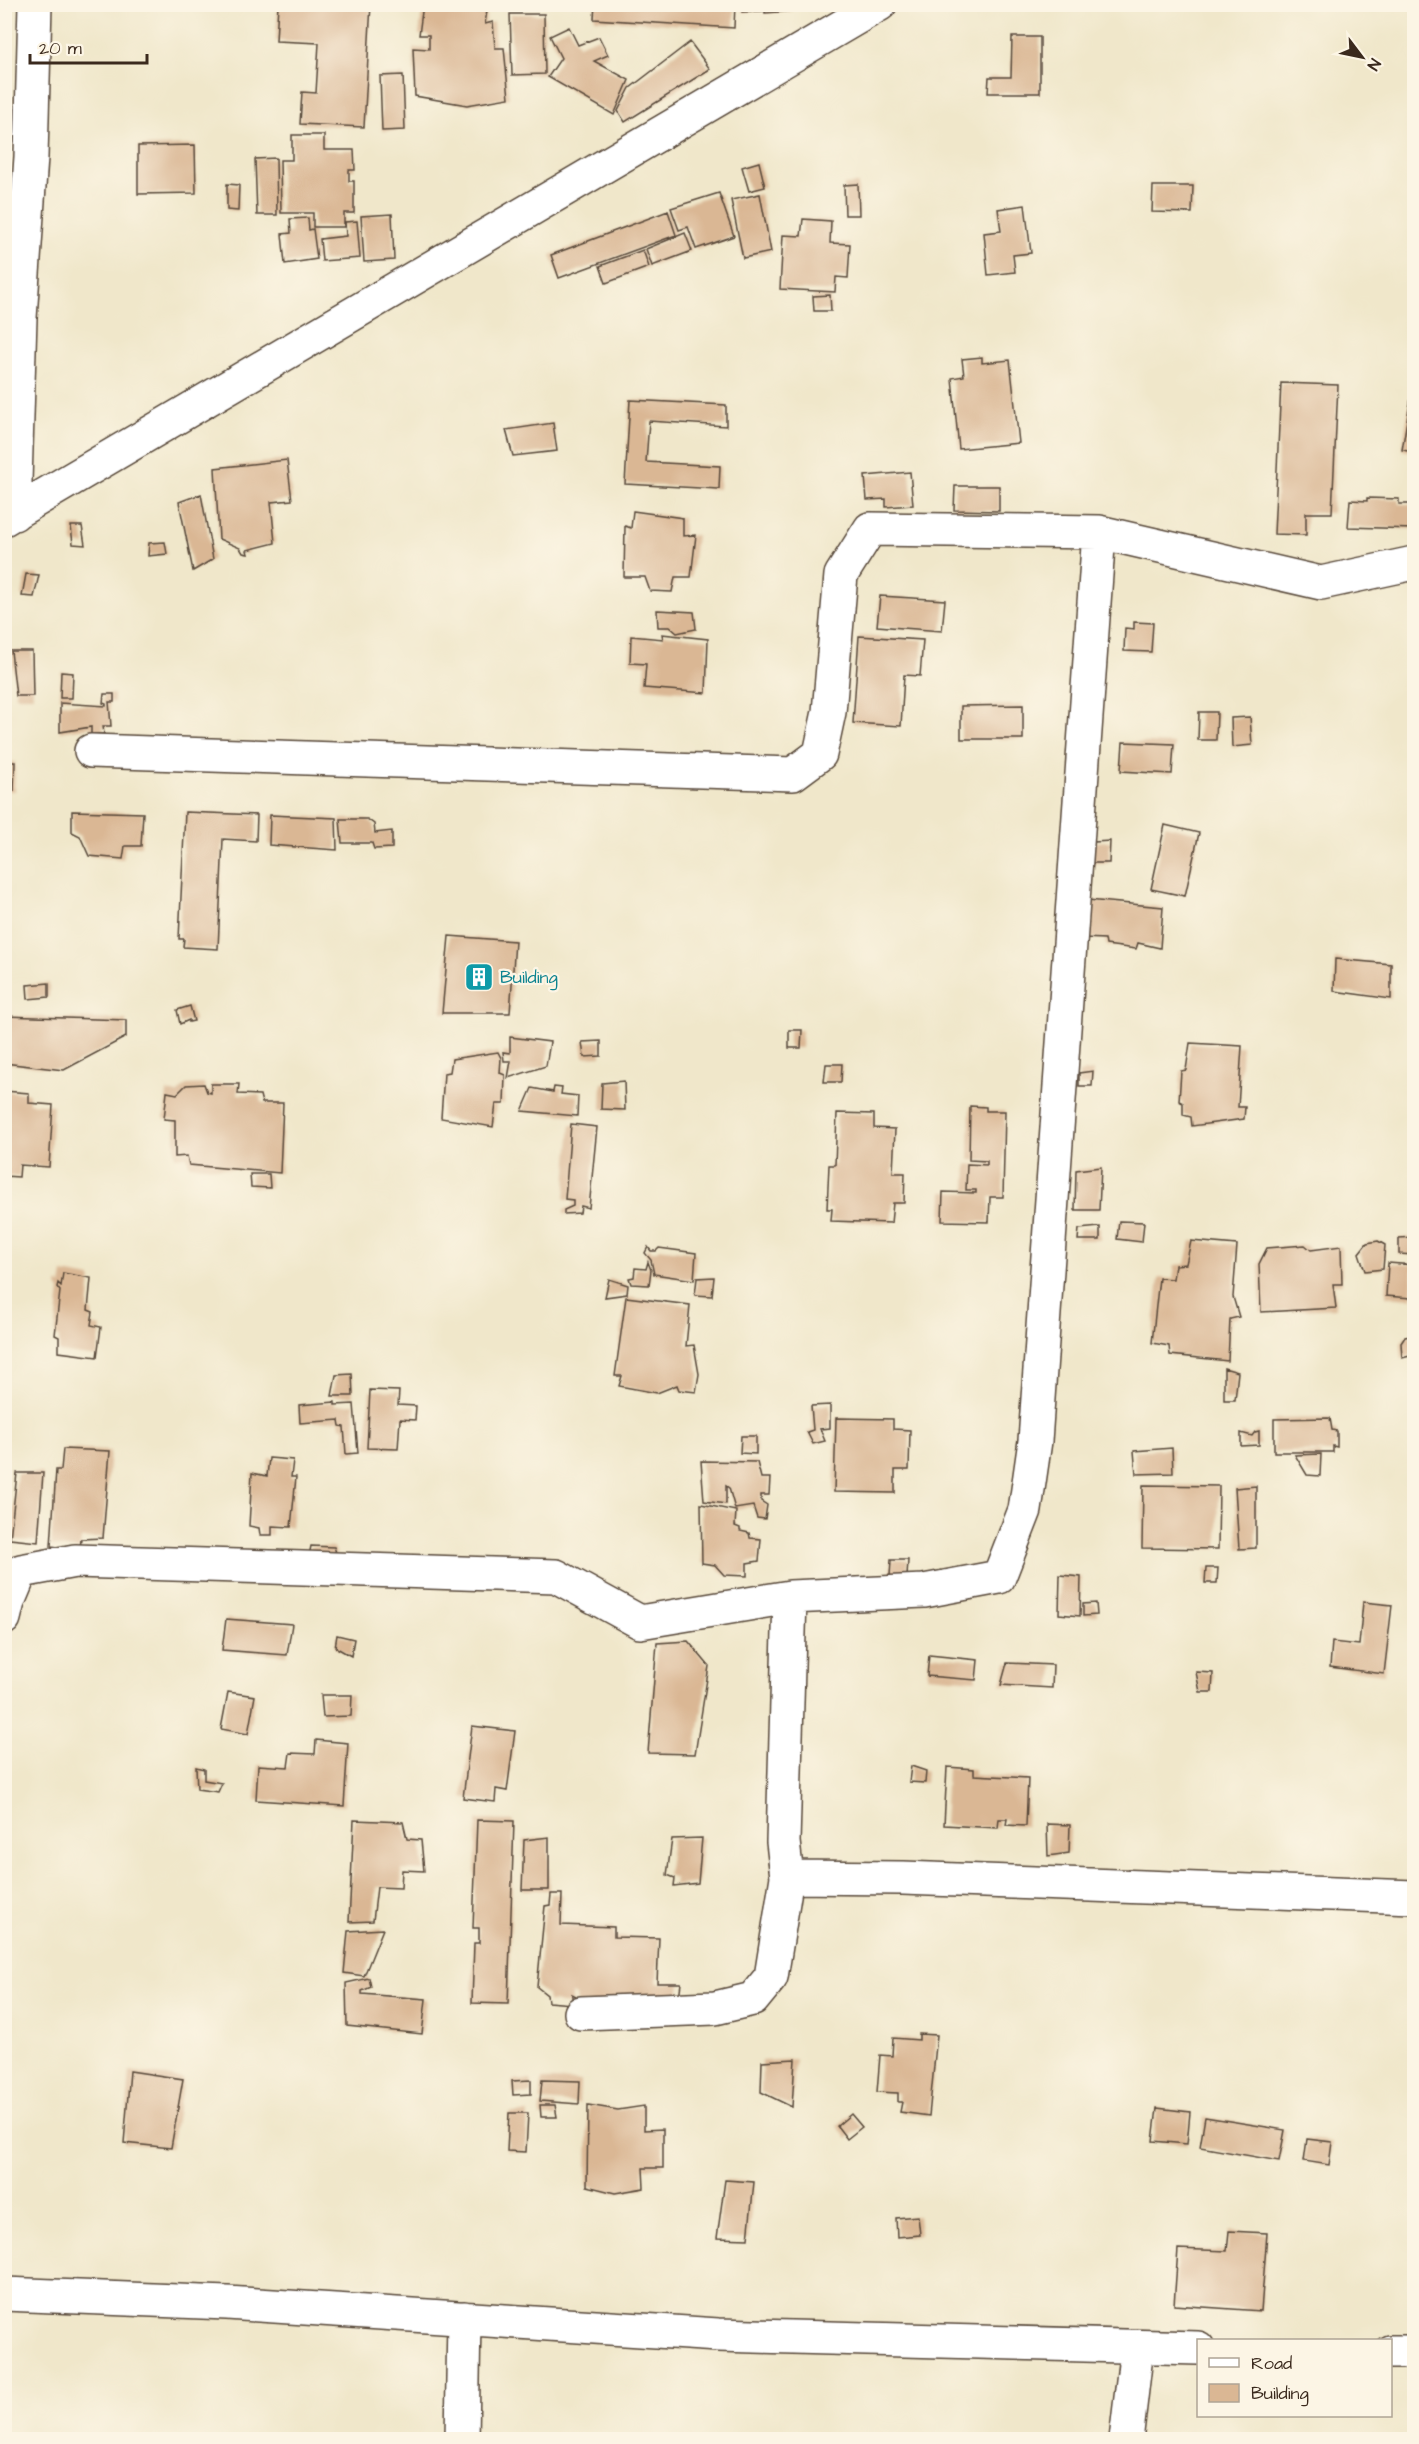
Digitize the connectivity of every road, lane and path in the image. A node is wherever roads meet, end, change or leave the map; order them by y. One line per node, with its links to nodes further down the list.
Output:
1 (34, 4): 3 (street)
2 (879, 4): 3 (street)
3 (9, 517)
4 (1099, 532): 5 (street); 6 (street); 7 (street)
5 (1414, 563)
6 (91, 751)
7 (790, 1597): 8 (street); 9 (street)
8 (4, 1618)
9 (787, 1877): 10 (street); 11 (street)
10 (1414, 1897)
11 (581, 2013)
12 (4, 2294): 13 (street)
13 (464, 2318): 14 (street); 18 (street)
14 (1137, 2347): 15 (street); 19 (street)
15 (1197, 2348)
16 (1392, 2352): 17 (street)
17 (1414, 2352)
18 (462, 2439)
19 (1126, 2439)

